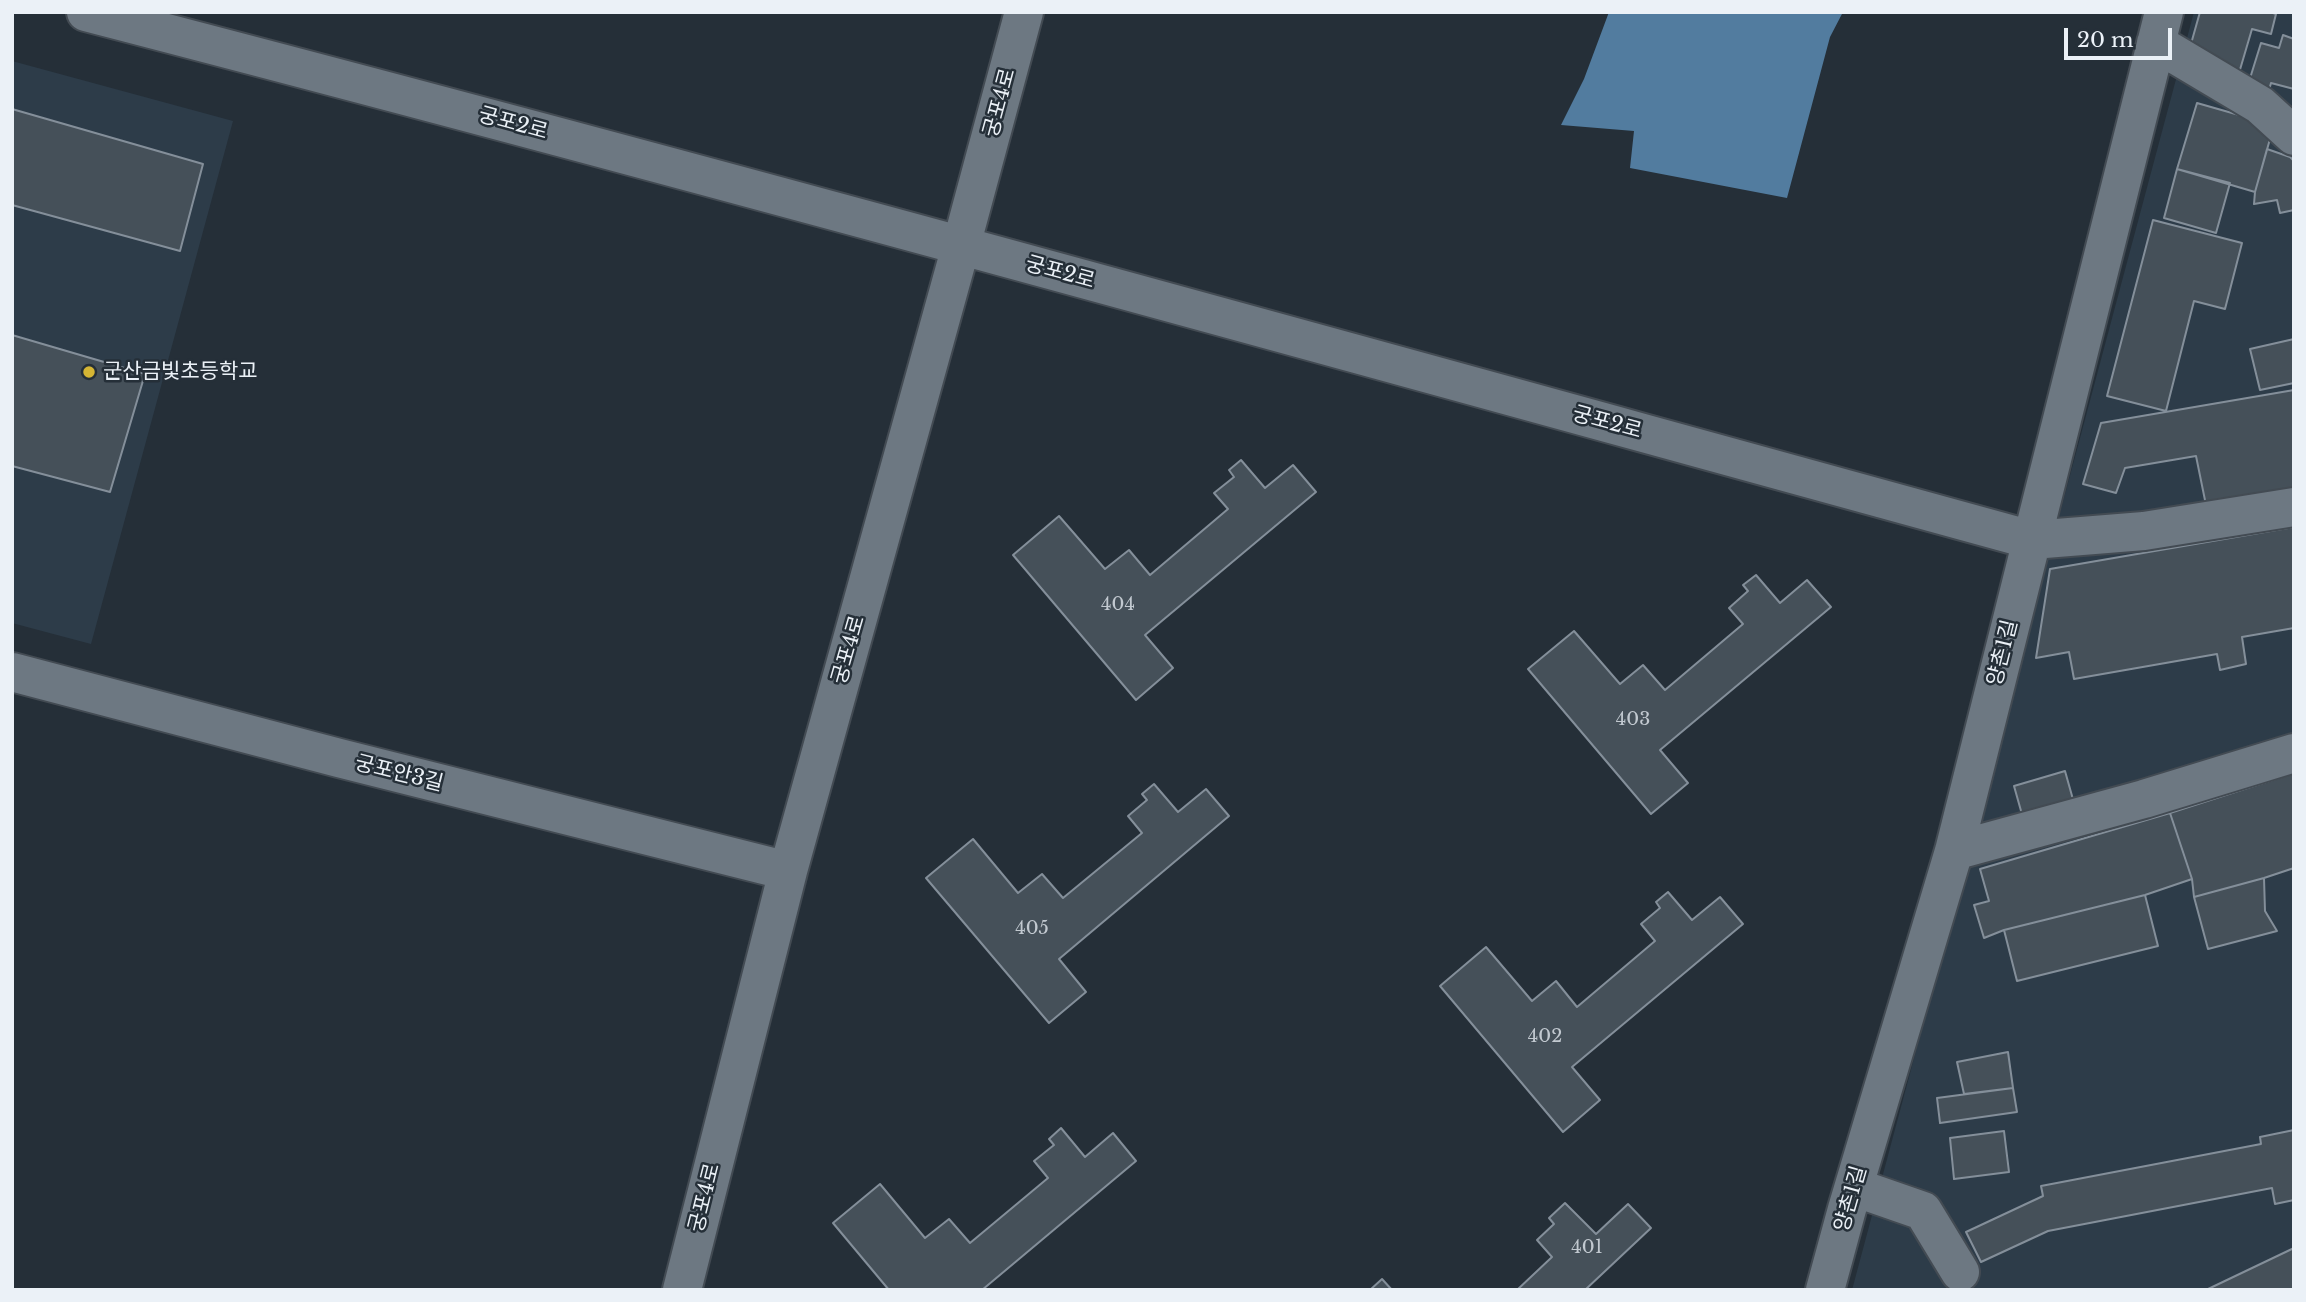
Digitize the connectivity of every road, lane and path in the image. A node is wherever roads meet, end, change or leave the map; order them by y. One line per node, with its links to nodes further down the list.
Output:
1 (86, 12): 5 (street, 궁포2로)
2 (1024, 12): 5 (street, 궁포4로)
3 (2160, 27): 4 (street); 7 (street, 양촌1길)
4 (2294, 136)
5 (961, 246): 7 (street, 궁포2로); 11 (street, 궁포4로)
6 (2294, 507): 7 (street, 궁포2로)
7 (2032, 540): 10 (street, 양촌1길)
8 (12, 671): 11 (street, 궁포안3길)
9 (2294, 753): 10 (street)
10 (1954, 851): 12 (street, 양촌1길)
11 (788, 871): 14 (street, 궁포4로)
12 (1854, 1187): 13 (street); 15 (street, 양촌1길)
13 (1960, 1272)
14 (682, 1290)
15 (1825, 1290)

